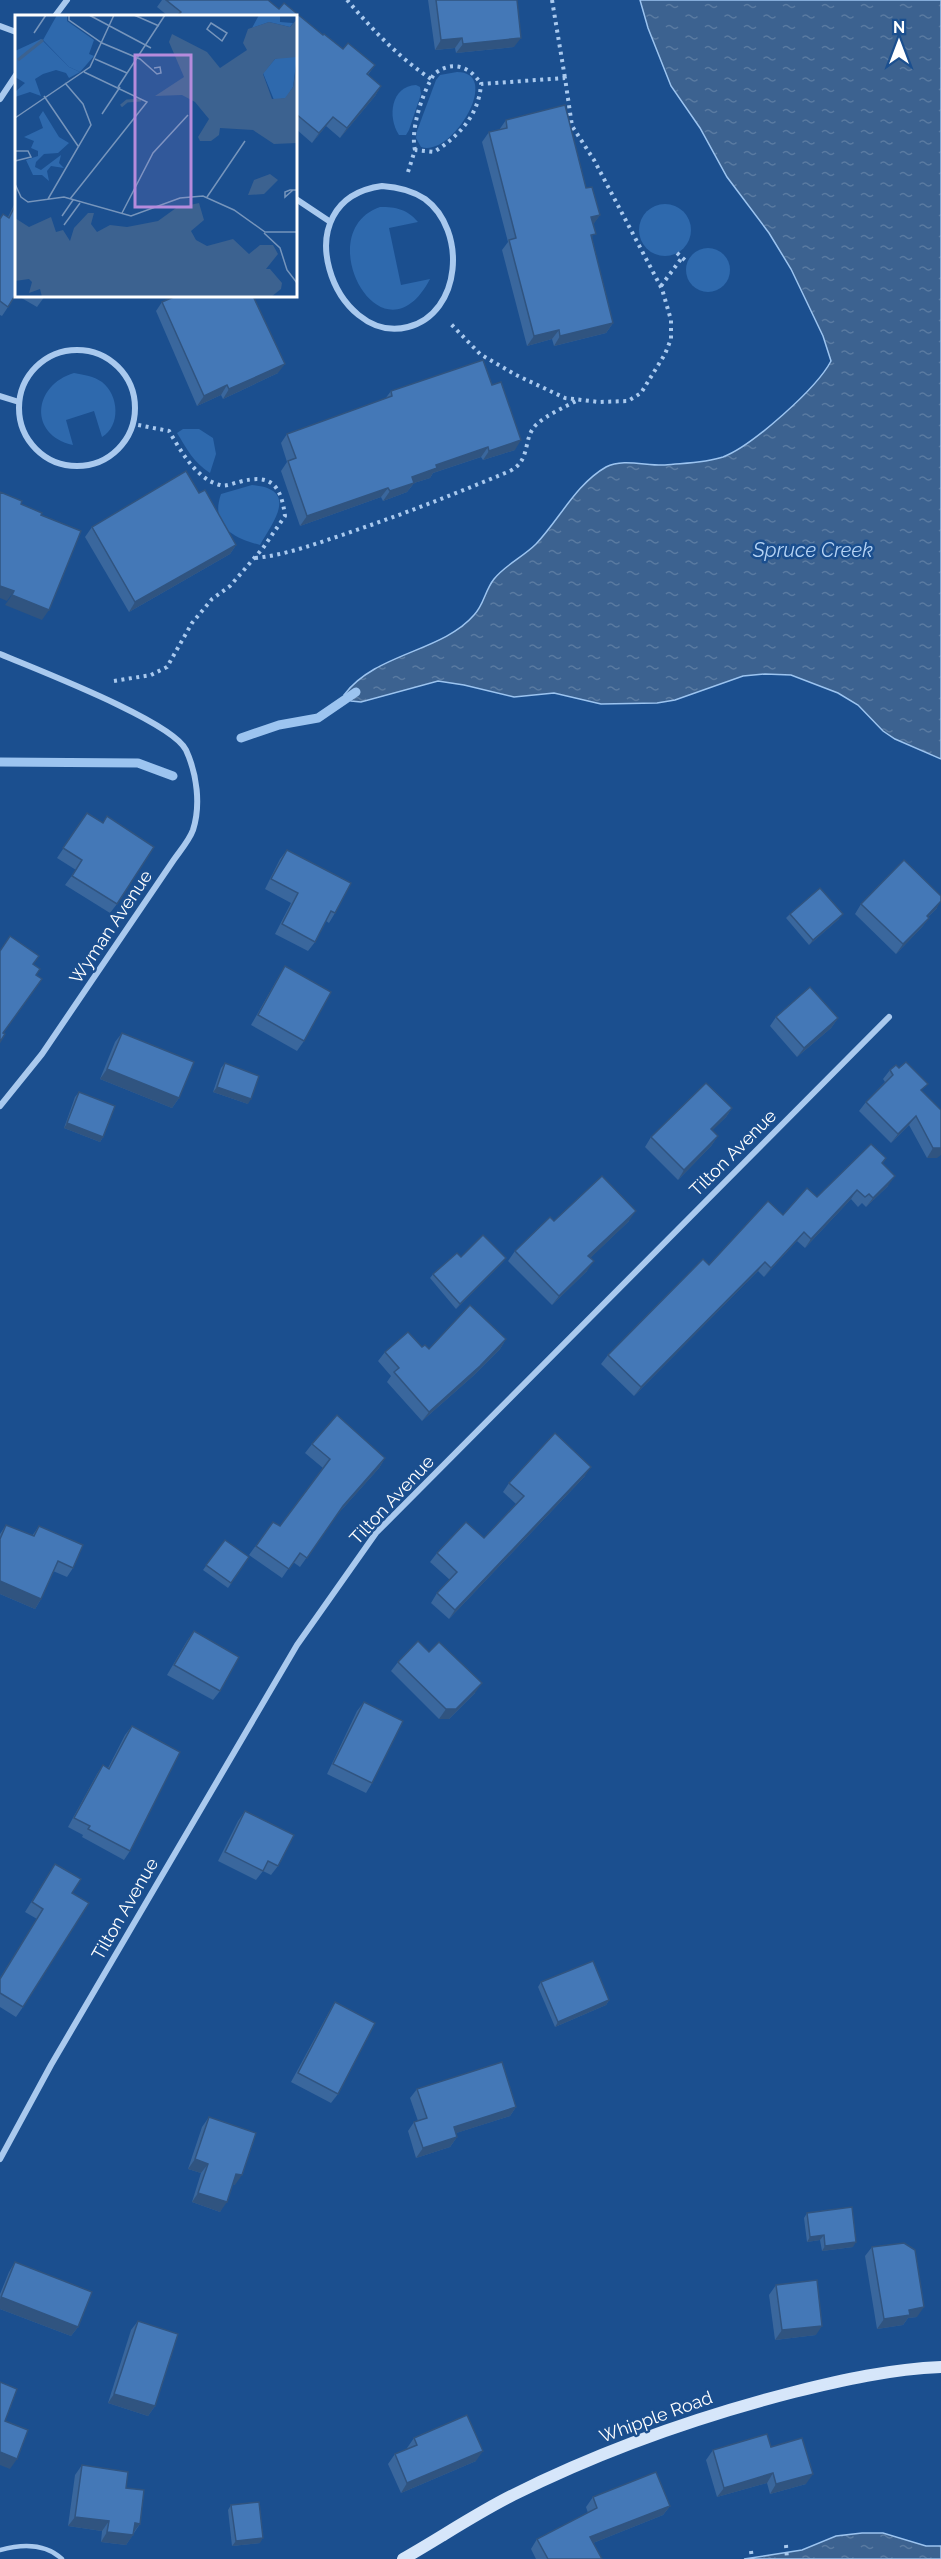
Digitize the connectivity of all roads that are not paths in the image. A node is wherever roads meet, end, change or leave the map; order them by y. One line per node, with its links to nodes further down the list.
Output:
1 (66, 0): 2 (street)
2 (56, 15)
3 (0, 26): 4 (street)
4 (15, 33)
5 (15, 76): 6 (street)
6 (0, 99)
7 (297, 200): 8 (street)
8 (329, 221): 8 (street)
9 (0, 396): 10 (street)
10 (19, 402): 10 (street)
11 (0, 654): 13 (street, Wyman Avenue)
12 (889, 1017): 14 (street, Tilton Avenue)
13 (0, 1106)
14 (0, 2159)
15 (941, 2367): 18 (main road, Whipple Road)
16 (0, 2550): 17 (lane)
17 (62, 2559)
18 (404, 2559)

